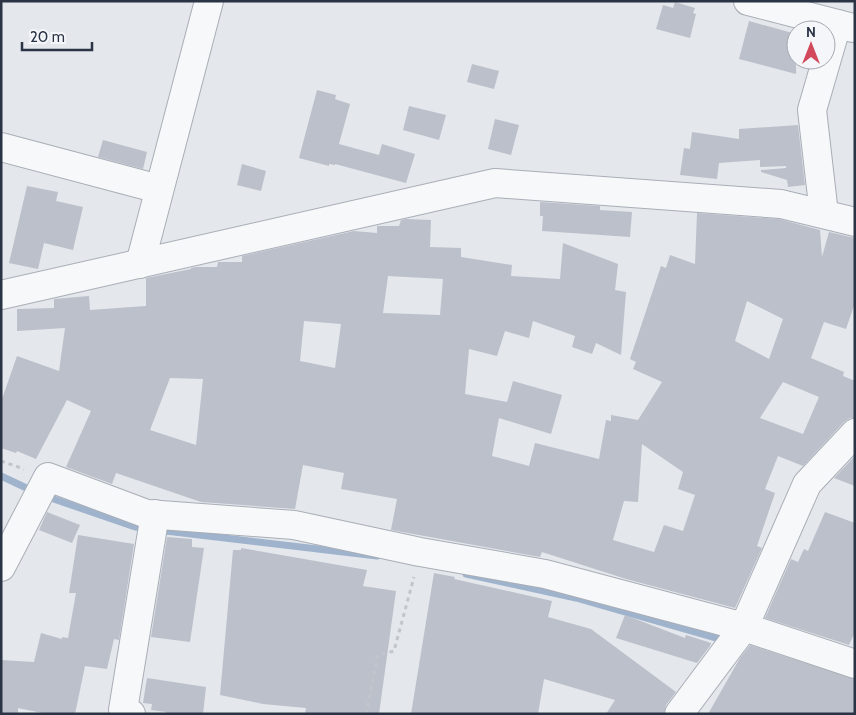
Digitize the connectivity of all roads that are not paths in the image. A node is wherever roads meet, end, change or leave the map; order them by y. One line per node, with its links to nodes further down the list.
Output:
1 (209, 1): 5 (street)
2 (748, 1): 3 (street)
3 (846, 26): 6 (street)
4 (1, 147): 5 (street)
5 (160, 189): 8 (street)
6 (824, 214): 7 (street); 8 (street)
7 (855, 222)
8 (140, 264): 9 (street)
9 (1, 295)
10 (855, 432): 13 (street)
11 (155, 515): 12 (street); 13 (street); 15 (street)
12 (1, 567)
13 (744, 627): 14 (street); 16 (street)
14 (855, 664)
15 (131, 714)
16 (679, 714)

